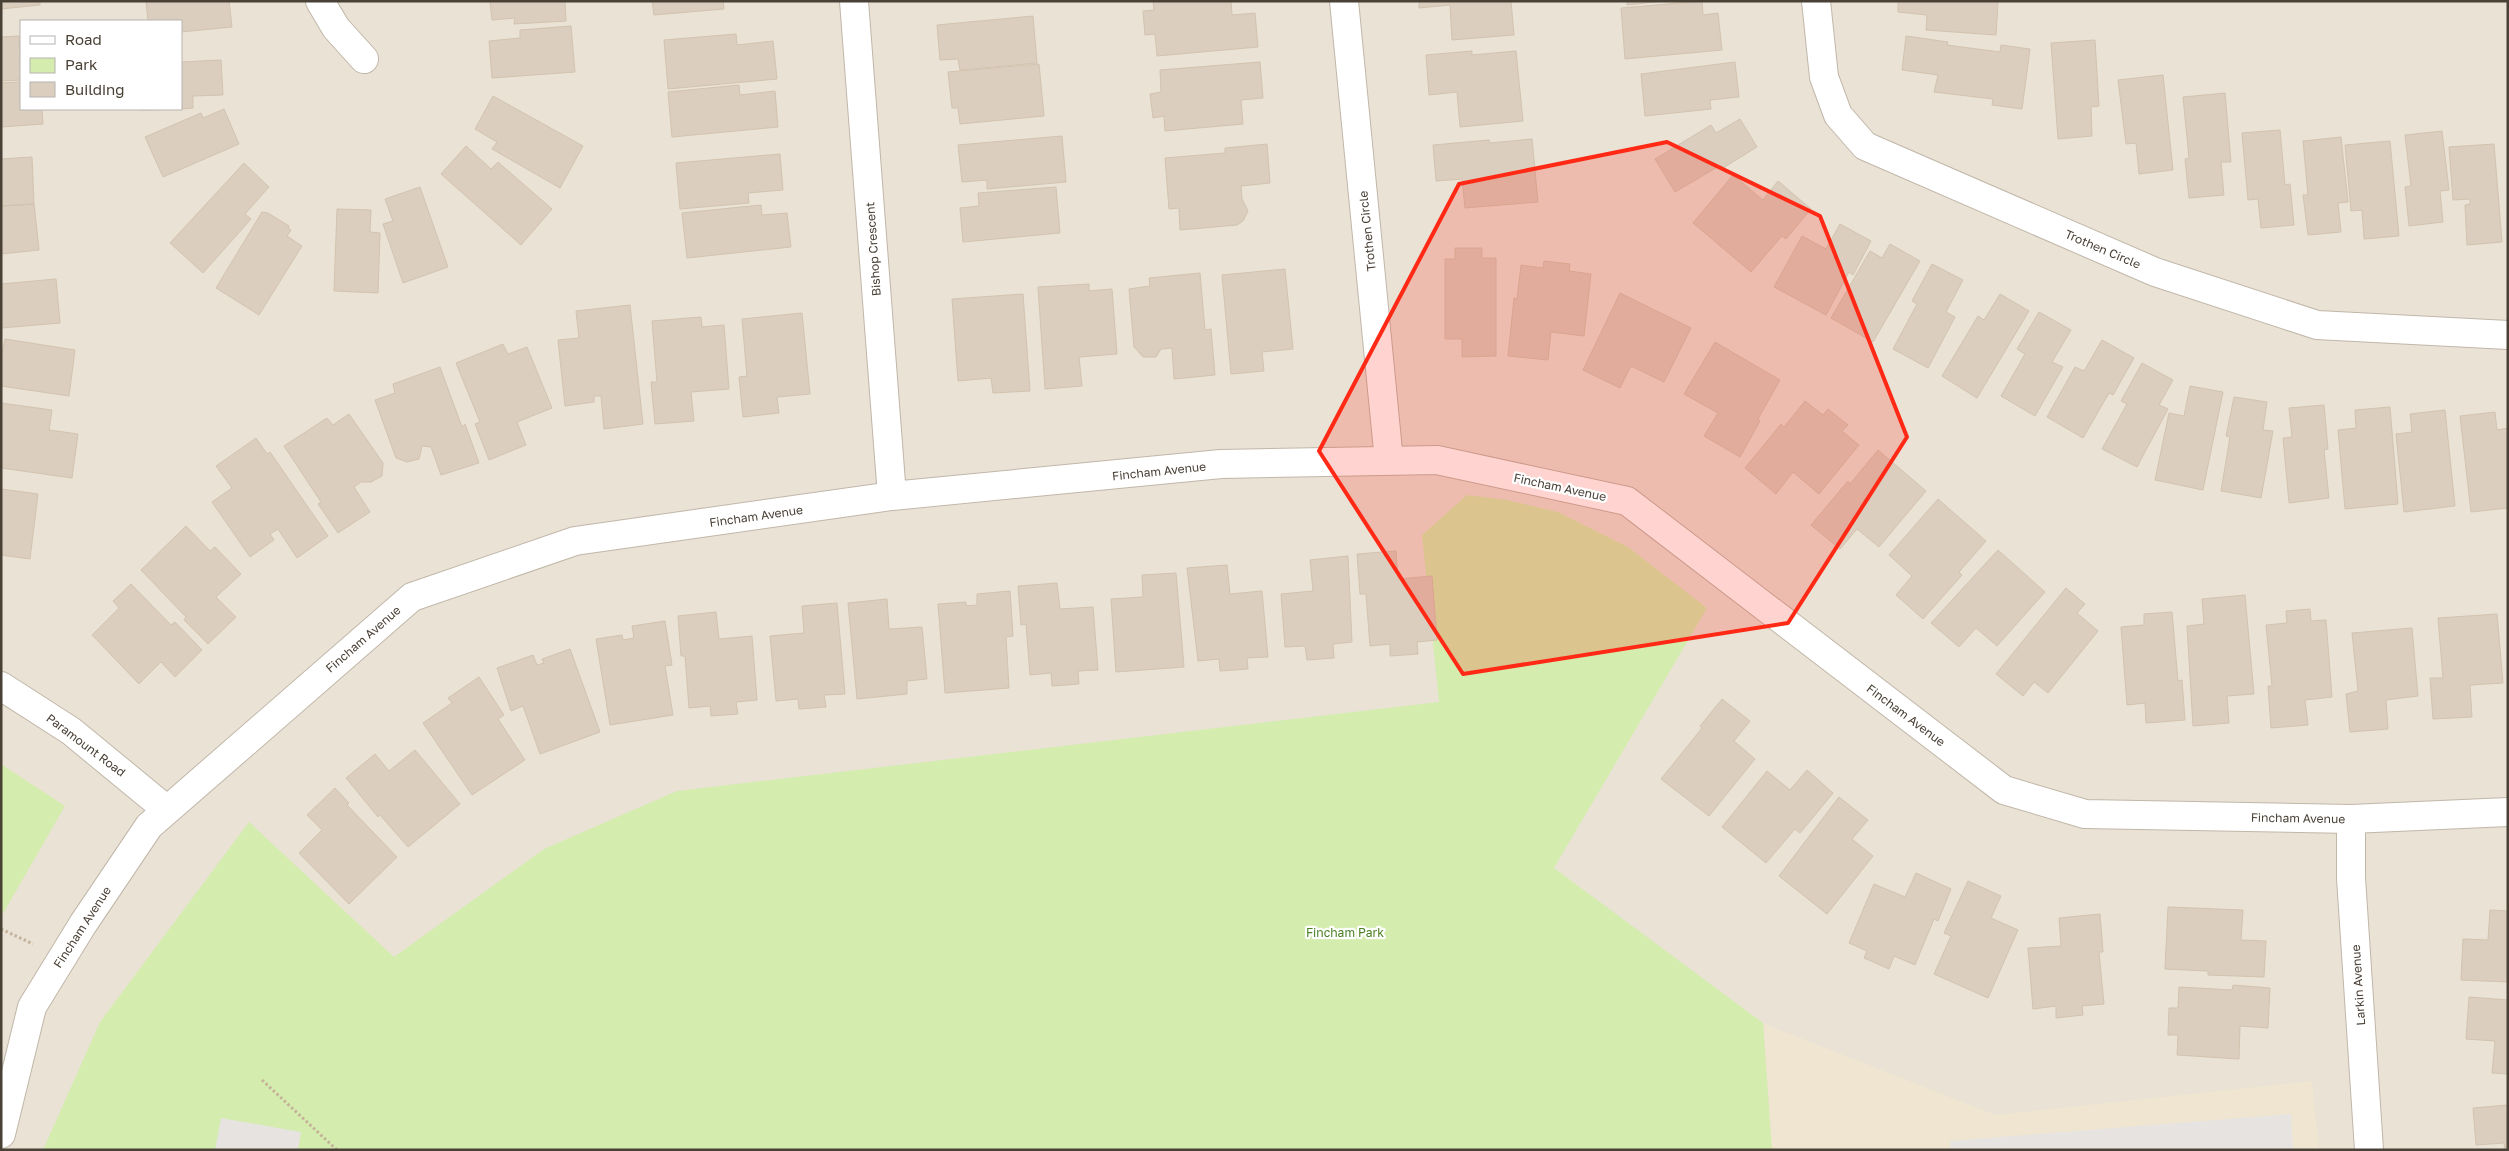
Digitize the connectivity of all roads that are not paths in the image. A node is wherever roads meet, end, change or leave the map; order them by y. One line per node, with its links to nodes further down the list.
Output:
1 (320, 1): 5 (street)
2 (854, 1): 8 (street, Bishop Crescent)
3 (1344, 1): 7 (street, Trothen Circle)
4 (1816, 1): 6 (street, Trothen Circle)
5 (364, 59)
6 (2508, 335)
7 (1389, 461): 8 (street, Fincham Avenue); 12 (street, Fincham Avenue)
8 (892, 496): 10 (street, Fincham Avenue)
9 (1, 686): 10 (street, Paramount Road)
10 (167, 810): 13 (street, Fincham Avenue)
11 (2508, 812): 12 (street, Fincham Avenue)
12 (2352, 820): 14 (street, Larkin Avenue)
13 (1, 1134)
14 (2369, 1150)

